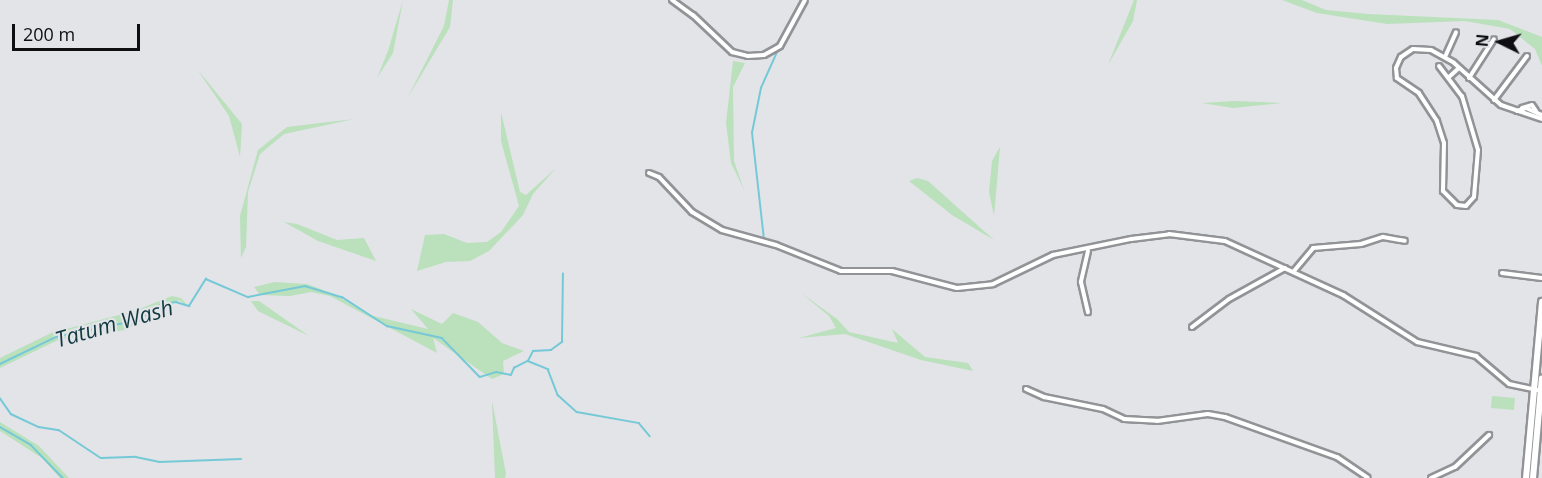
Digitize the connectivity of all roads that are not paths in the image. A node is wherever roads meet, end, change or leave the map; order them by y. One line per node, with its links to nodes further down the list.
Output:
1 (672, 0): 2 (street)
2 (805, 0)
3 (1456, 32): 6 (street)
4 (1494, 39): 10 (street)
5 (1527, 56): 11 (street)
6 (1445, 57): 8 (street); 9 (street)
7 (1439, 66): 9 (street)
8 (1459, 68): 9 (street); 10 (street)
9 (1449, 77)
10 (1469, 78): 11 (street)
11 (1494, 100): 12 (street)
12 (1516, 111): 13 (street); 13 (street)
13 (1542, 117)
14 (649, 172): 16 (street)
15 (1405, 241): 18 (street)
16 (1088, 251): 17 (street); 22 (street)
17 (1285, 268): 18 (street); 23 (street)
18 (1294, 270): 26 (street)
19 (1502, 273): 20 (street)
20 (1542, 278)
21 (1542, 302): 26 (main road)
22 (1088, 312)
23 (1192, 327)
24 (1542, 378): 26 (main road)
25 (1026, 389): 28 (street)
26 (1539, 391): 30 (main road); 31 (main road)
27 (1489, 435): 29 (street)
28 (1368, 478)
29 (1431, 478)
30 (1526, 478)
31 (1533, 478)

